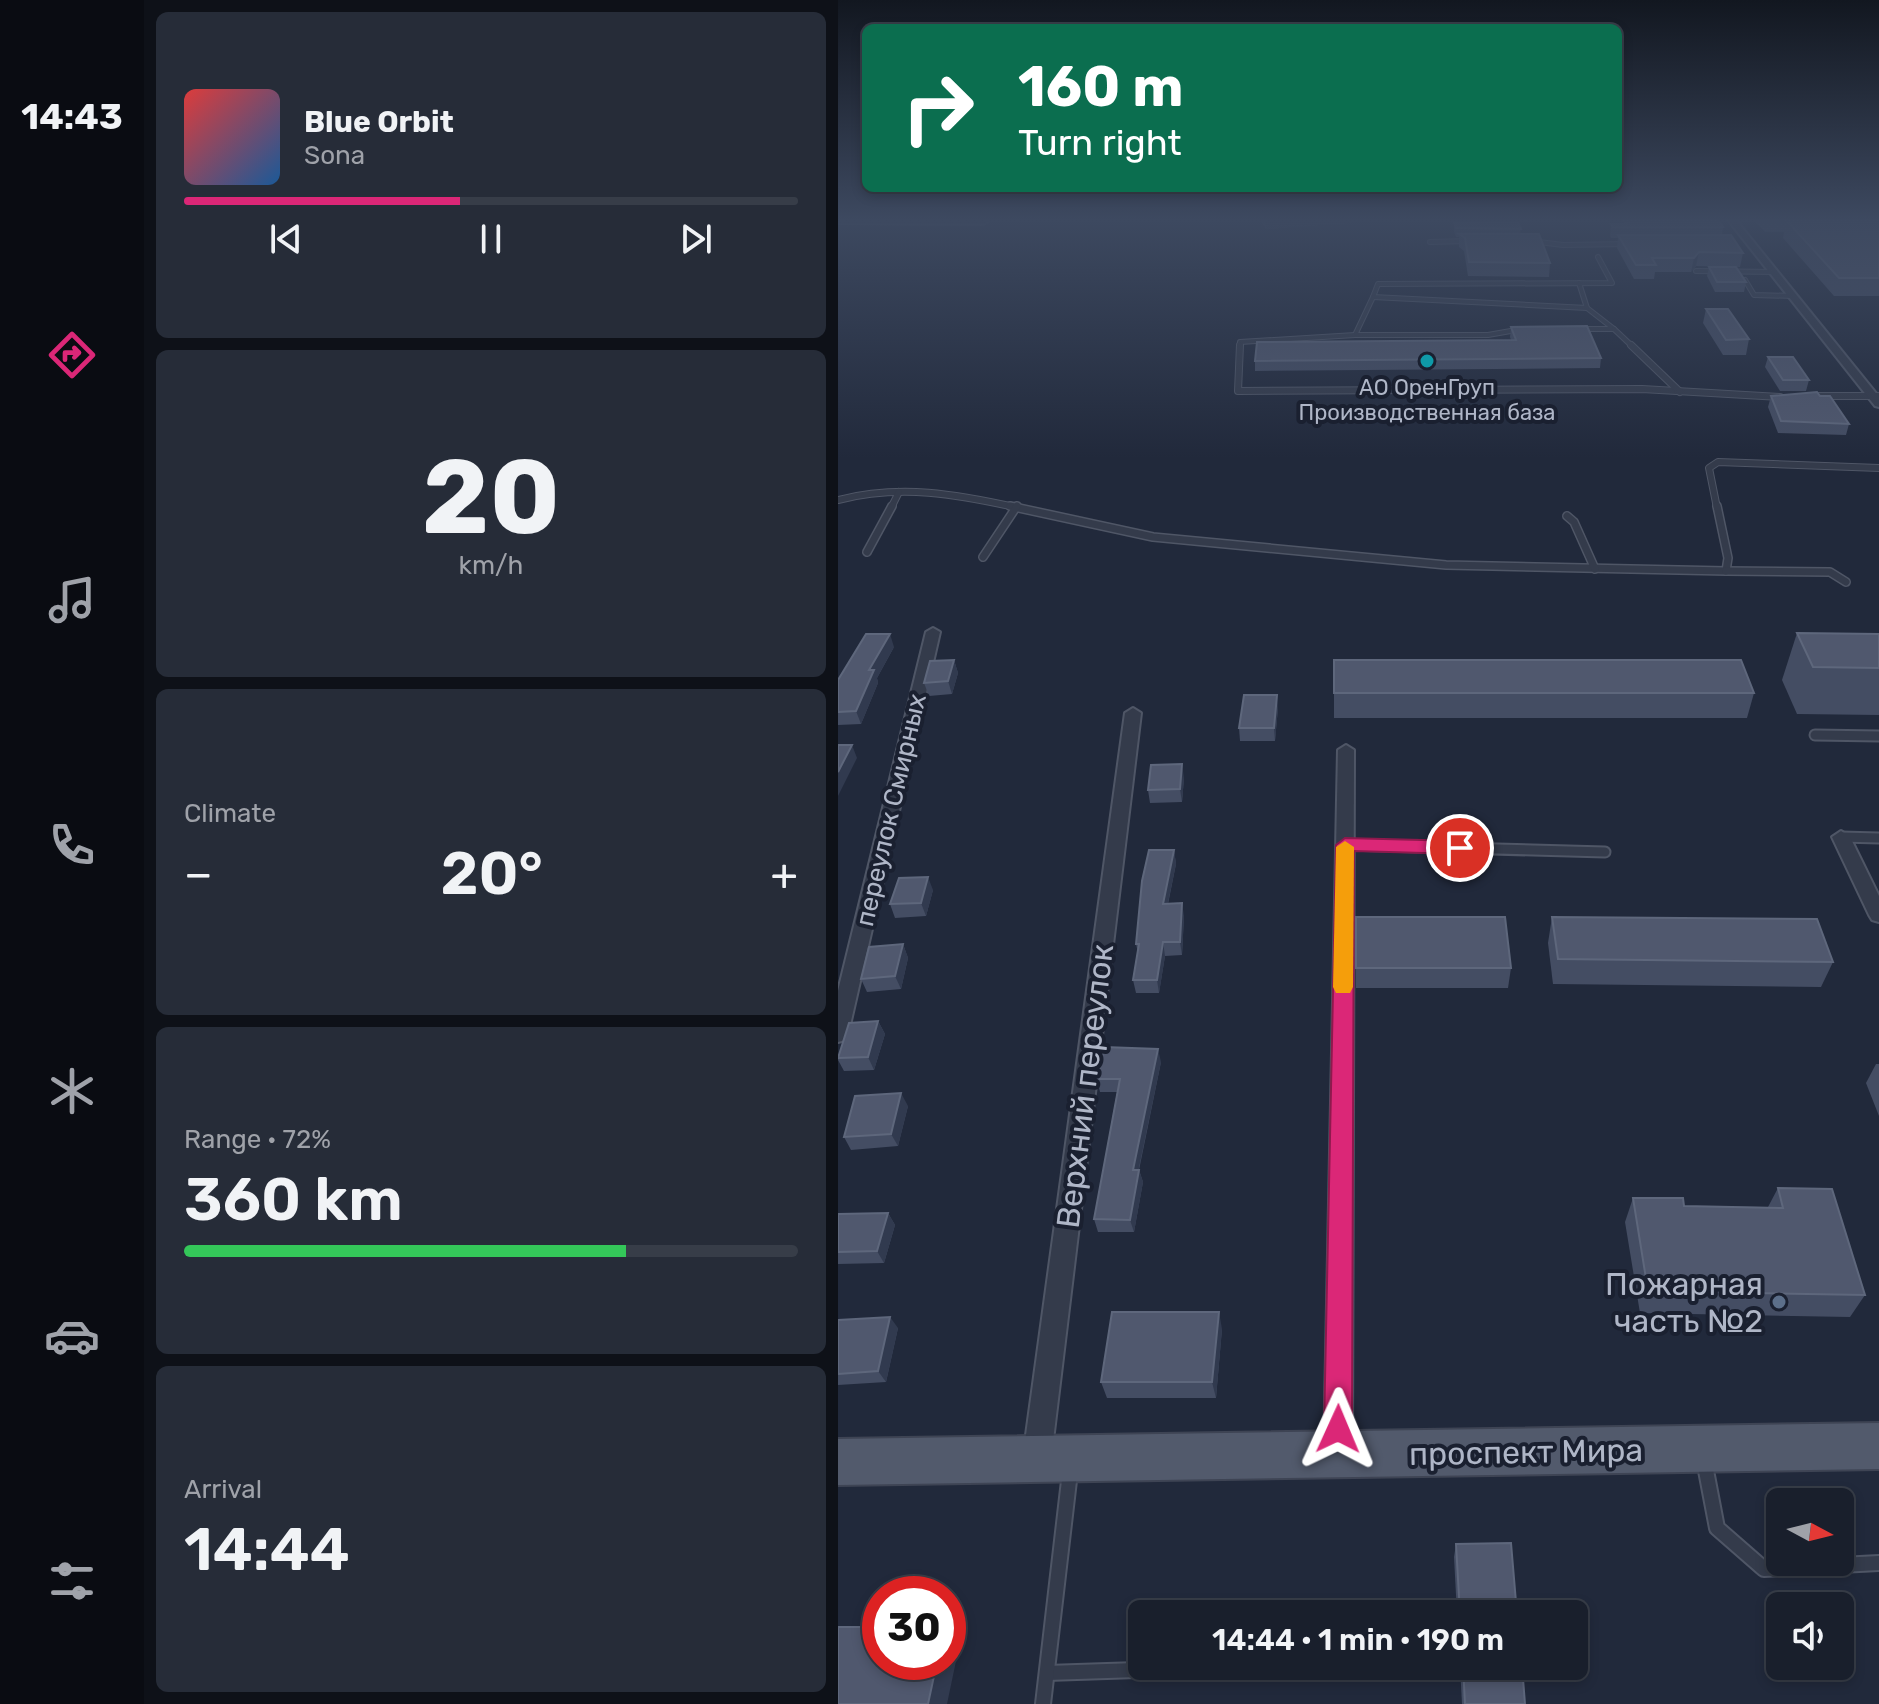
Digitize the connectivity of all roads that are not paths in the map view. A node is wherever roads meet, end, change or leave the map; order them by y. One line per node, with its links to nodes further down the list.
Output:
1 (1372, 300): 9 (lane)
2 (1422, 300): 5 (lane)
3 (1584, 300): 5 (lane)
4 (1797, 300): 13 (street)
5 (1587, 308): 8 (lane)
6 (1526, 329): 9 (lane)
7 (1570, 329): 8 (lane)
8 (1614, 329): 10 (lane)
9 (1355, 335): 10 (lane)
10 (1680, 392): 11 (lane)
11 (1789, 397)
12 (1803, 397): 13 (lane)
13 (1877, 398)
14 (1879, 468): 22 (lane)
15 (899, 492): 16 (lane); 17 (lane); 19 (lane)
16 (838, 500)
17 (1017, 506): 20 (lane); 21 (lane)
18 (1567, 516): 21 (lane)
19 (867, 552)
20 (983, 557)
21 (1595, 569): 22 (lane)
22 (1726, 571): 23 (lane)
23 (1846, 582)
24 (933, 632): 34 (street, переулок Смирных)
25 (1133, 713): 38 (street, Верхний переулок)
26 (1815, 735): 27 (lane)
27 (1879, 736)
28 (1346, 750): 31 (street)
29 (1841, 837): 30 (lane); 33 (street)
30 (1879, 838)
31 (1345, 845): 32 (lane); 37 (street)
32 (1605, 852)
33 (1879, 915)
34 (838, 1034)
35 (1879, 1446): 36 (main road, проспект Мира)
36 (1702, 1449): 37 (main road, проспект Мира); 40 (lane)
37 (1338, 1454): 38 (main road, проспект Мира)
38 (1054, 1460): 39 (main road, проспект Мира); 42 (lane)
39 (838, 1462)
40 (1879, 1563)
41 (1128, 1670): 42 (lane)
42 (1047, 1673): 43 (lane)
43 (1043, 1704)

